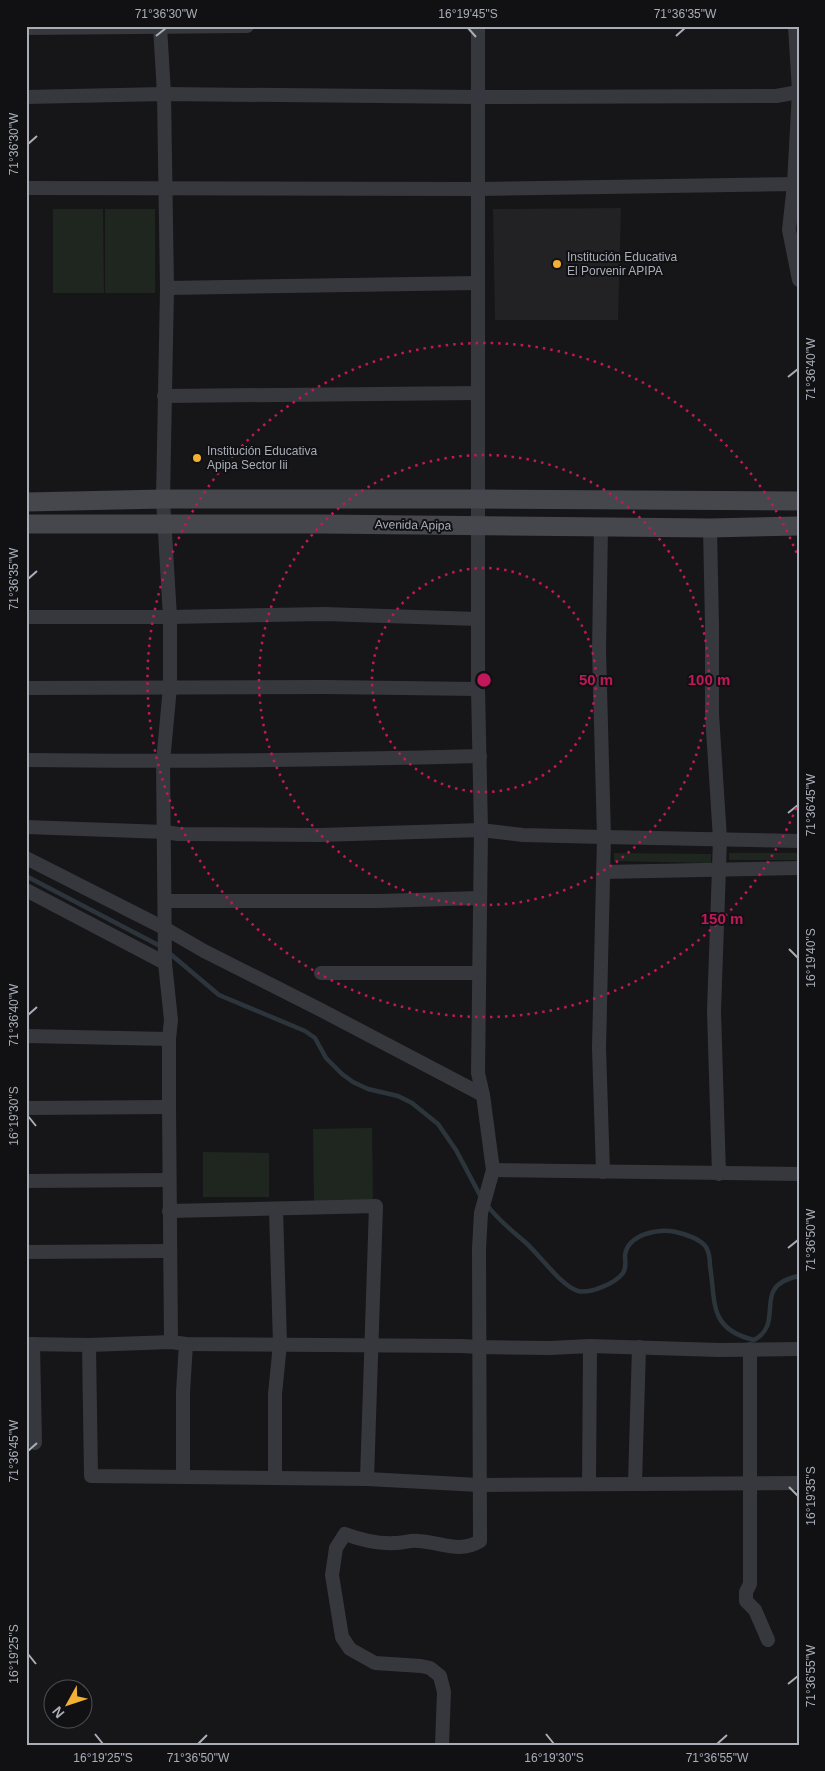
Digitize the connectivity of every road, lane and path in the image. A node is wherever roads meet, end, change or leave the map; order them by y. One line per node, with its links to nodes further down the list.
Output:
1 (246, 26): 4 (street)
2 (478, 26): 9 (street)
3 (794, 26): 6 (street)
4 (160, 27): 5 (street); 7 (street)
5 (26, 28)
6 (799, 92): 9 (street); 10 (street)
7 (164, 94): 8 (street); 9 (street); 11 (street)
8 (26, 97)
9 (478, 97): 13 (street)
10 (797, 184): 13 (street); 14 (street)
11 (164, 187): 12 (street); 13 (street); 16 (street)
12 (26, 188)
13 (479, 189): 15 (street)
14 (799, 280)
15 (477, 284): 16 (street); 17 (street)
16 (166, 288): 18 (street)
17 (478, 394): 18 (street); 19 (street)
18 (164, 396): 20 (street)
19 (478, 499): 20 (street, Avenida Apipa); 21 (street, Avenida Apipa); 25 (street)
20 (163, 500): 22 (street, Avenida Apipa); 24 (street)
21 (799, 501)
22 (26, 502)
23 (26, 524): 24 (street, Avenida Apipa)
24 (165, 524): 25 (street, Avenida Apipa); 30 (street)
25 (478, 526): 27 (street, Avenida Apipa); 31 (street)
26 (799, 526): 28 (street, Avenida Apipa)
27 (601, 527): 28 (street, Avenida Apipa); 41 (street)
28 (710, 528): 42 (street)
29 (26, 617): 30 (street)
30 (170, 617): 31 (street); 32 (street)
31 (478, 619): 34 (street)
32 (170, 687): 33 (street); 34 (street); 37 (street)
33 (26, 688)
34 (478, 688): 35 (street)
35 (480, 756): 37 (street); 39 (street)
36 (26, 760): 37 (street)
37 (163, 762): 40 (street)
38 (26, 827): 40 (street)
39 (481, 830): 40 (street); 41 (street); 49 (street)
40 (165, 832): 50 (street)
41 (604, 837): 42 (street); 47 (street)
42 (720, 839): 43 (street); 46 (street)
43 (799, 841)
44 (26, 858): 51 (street)
45 (799, 868): 46 (street)
46 (720, 871): 47 (street); 62 (street)
47 (603, 872): 61 (street)
48 (26, 890): 52 (street)
49 (480, 898): 50 (street); 54 (street)
50 (165, 902): 51 (street)
51 (166, 929): 52 (street); 57 (street)
52 (165, 963): 56 (street)
53 (321, 973): 54 (street)
54 (478, 973): 57 (street)
55 (26, 1036): 56 (street)
56 (169, 1039): 59 (street)
57 (483, 1096): 60 (street)
58 (26, 1108): 59 (street)
59 (169, 1108): 64 (street)
60 (493, 1170): 61 (street); 77 (street)
61 (603, 1172): 62 (street)
62 (719, 1174): 63 (street)
63 (799, 1174)
64 (169, 1180): 65 (street); 67 (street)
65 (26, 1181)
66 (276, 1208): 67 (street); 73 (street); 75 (street)
67 (169, 1211): 68 (street)
68 (169, 1251): 69 (street); 70 (street)
69 (26, 1252)
70 (171, 1342): 72 (street); 74 (street)
71 (30, 1344): 74 (street); 81 (street)
72 (186, 1344): 73 (street); 82 (street)
73 (280, 1344): 75 (street); 83 (street)
74 (89, 1345): 82 (street)
75 (372, 1346): 77 (street); 84 (street)
76 (590, 1346): 77 (street); 78 (street); 88 (street)
77 (480, 1347): 89 (street)
78 (639, 1347): 79 (street); 85 (street)
79 (750, 1349): 80 (street); 86 (street)
80 (799, 1349)
81 (35, 1443)
82 (183, 1476): 83 (street)
83 (275, 1477): 84 (street)
84 (368, 1479): 89 (street)
85 (635, 1483): 86 (street); 88 (street)
86 (749, 1483): 87 (street); 90 (street)
87 (799, 1483)
88 (590, 1484): 89 (street)
89 (480, 1485): 91 (street)
90 (768, 1640)
91 (442, 1745)

